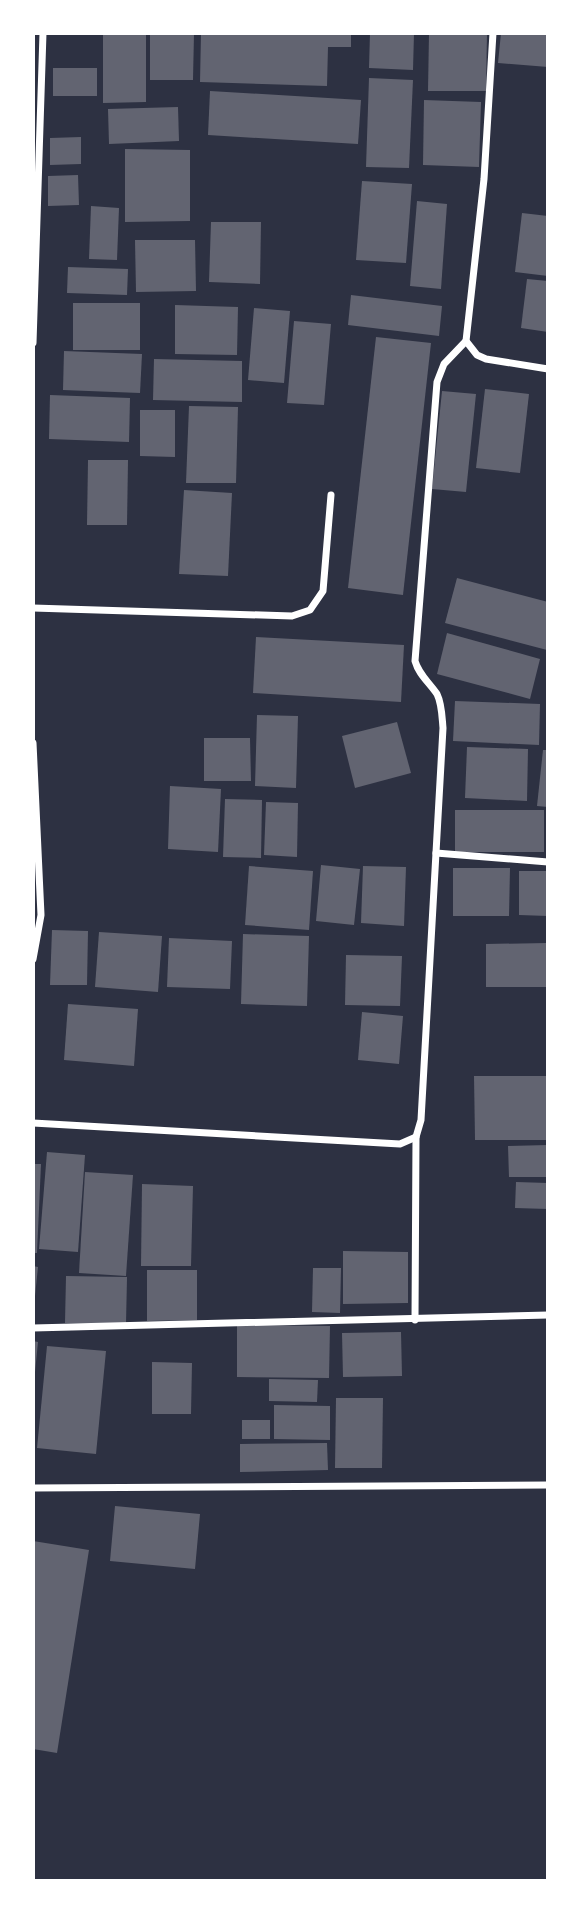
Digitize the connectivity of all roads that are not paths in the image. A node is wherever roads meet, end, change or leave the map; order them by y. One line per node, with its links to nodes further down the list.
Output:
1 (43, 33): 4 (street)
2 (493, 33): 3 (street)
3 (466, 341): 5 (street); 9 (street)
4 (33, 343)
5 (548, 369)
6 (331, 495): 7 (street)
7 (33, 608)
8 (33, 743): 11 (street)
9 (436, 853): 10 (street); 13 (street)
10 (548, 862)
11 (33, 960)
12 (33, 1123): 13 (street)
13 (416, 1137): 15 (street)
14 (548, 1315): 15 (street)
15 (415, 1320): 16 (street)
16 (33, 1328)
17 (548, 1485): 18 (street)
18 (33, 1488)

